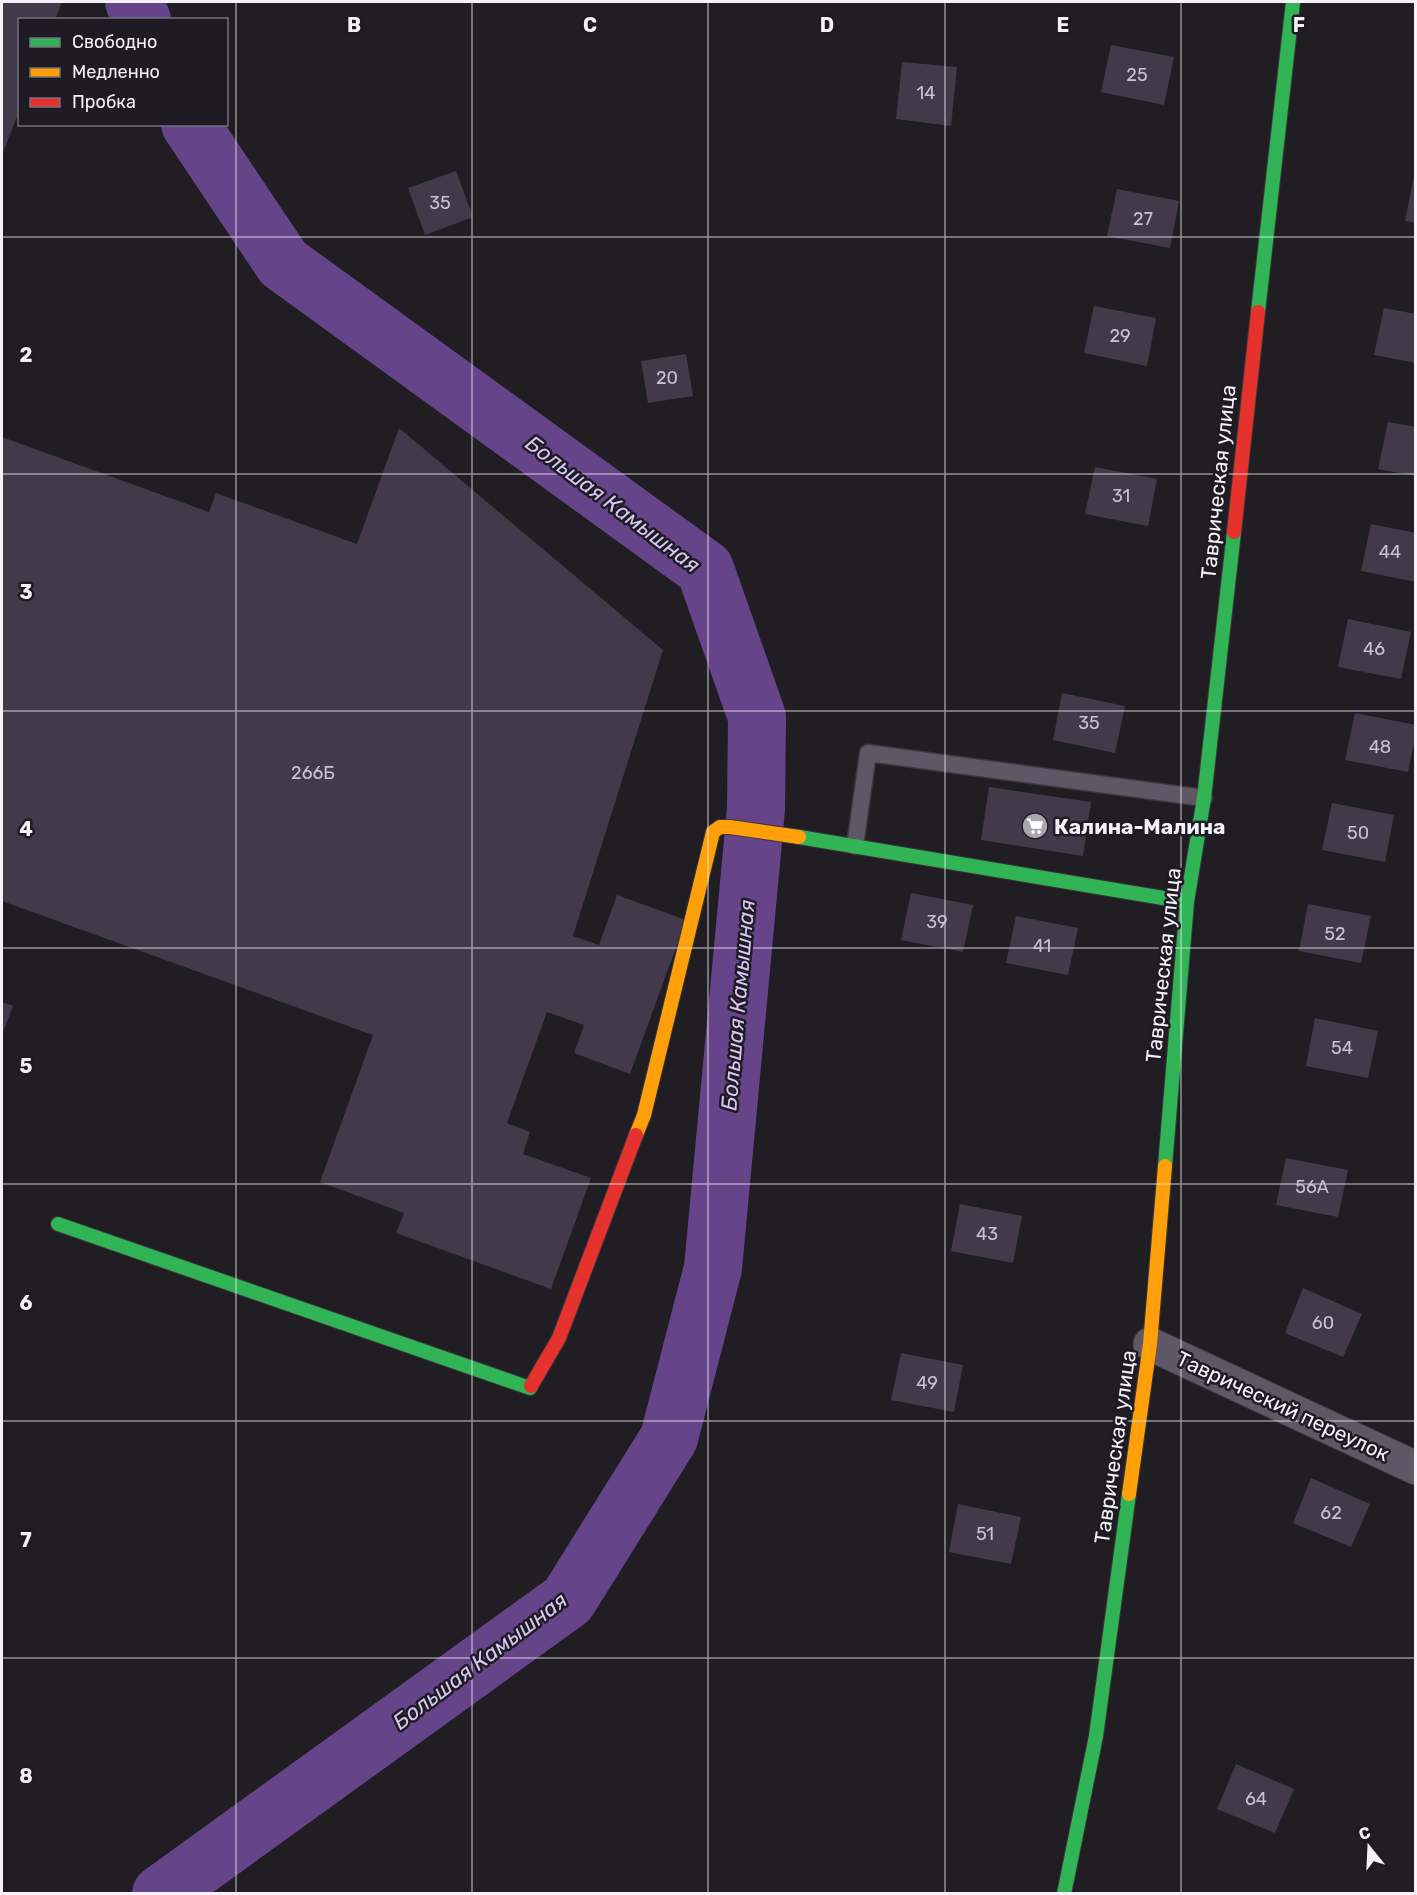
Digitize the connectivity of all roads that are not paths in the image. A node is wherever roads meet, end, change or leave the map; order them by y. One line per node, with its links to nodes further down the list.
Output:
1 (1293, 2): 2 (main road, Таврическая улица)
2 (1204, 798): 3 (lane); 4 (main road, Таврическая улица)
3 (855, 846): 4 (main road); 5 (main road)
4 (1187, 902): 6 (main road, Таврическая улица)
5 (58, 1224)
6 (1150, 1344): 7 (street, Таврический переулок); 8 (main road, Таврическая улица)
7 (1416, 1468)
8 (1064, 1893)

